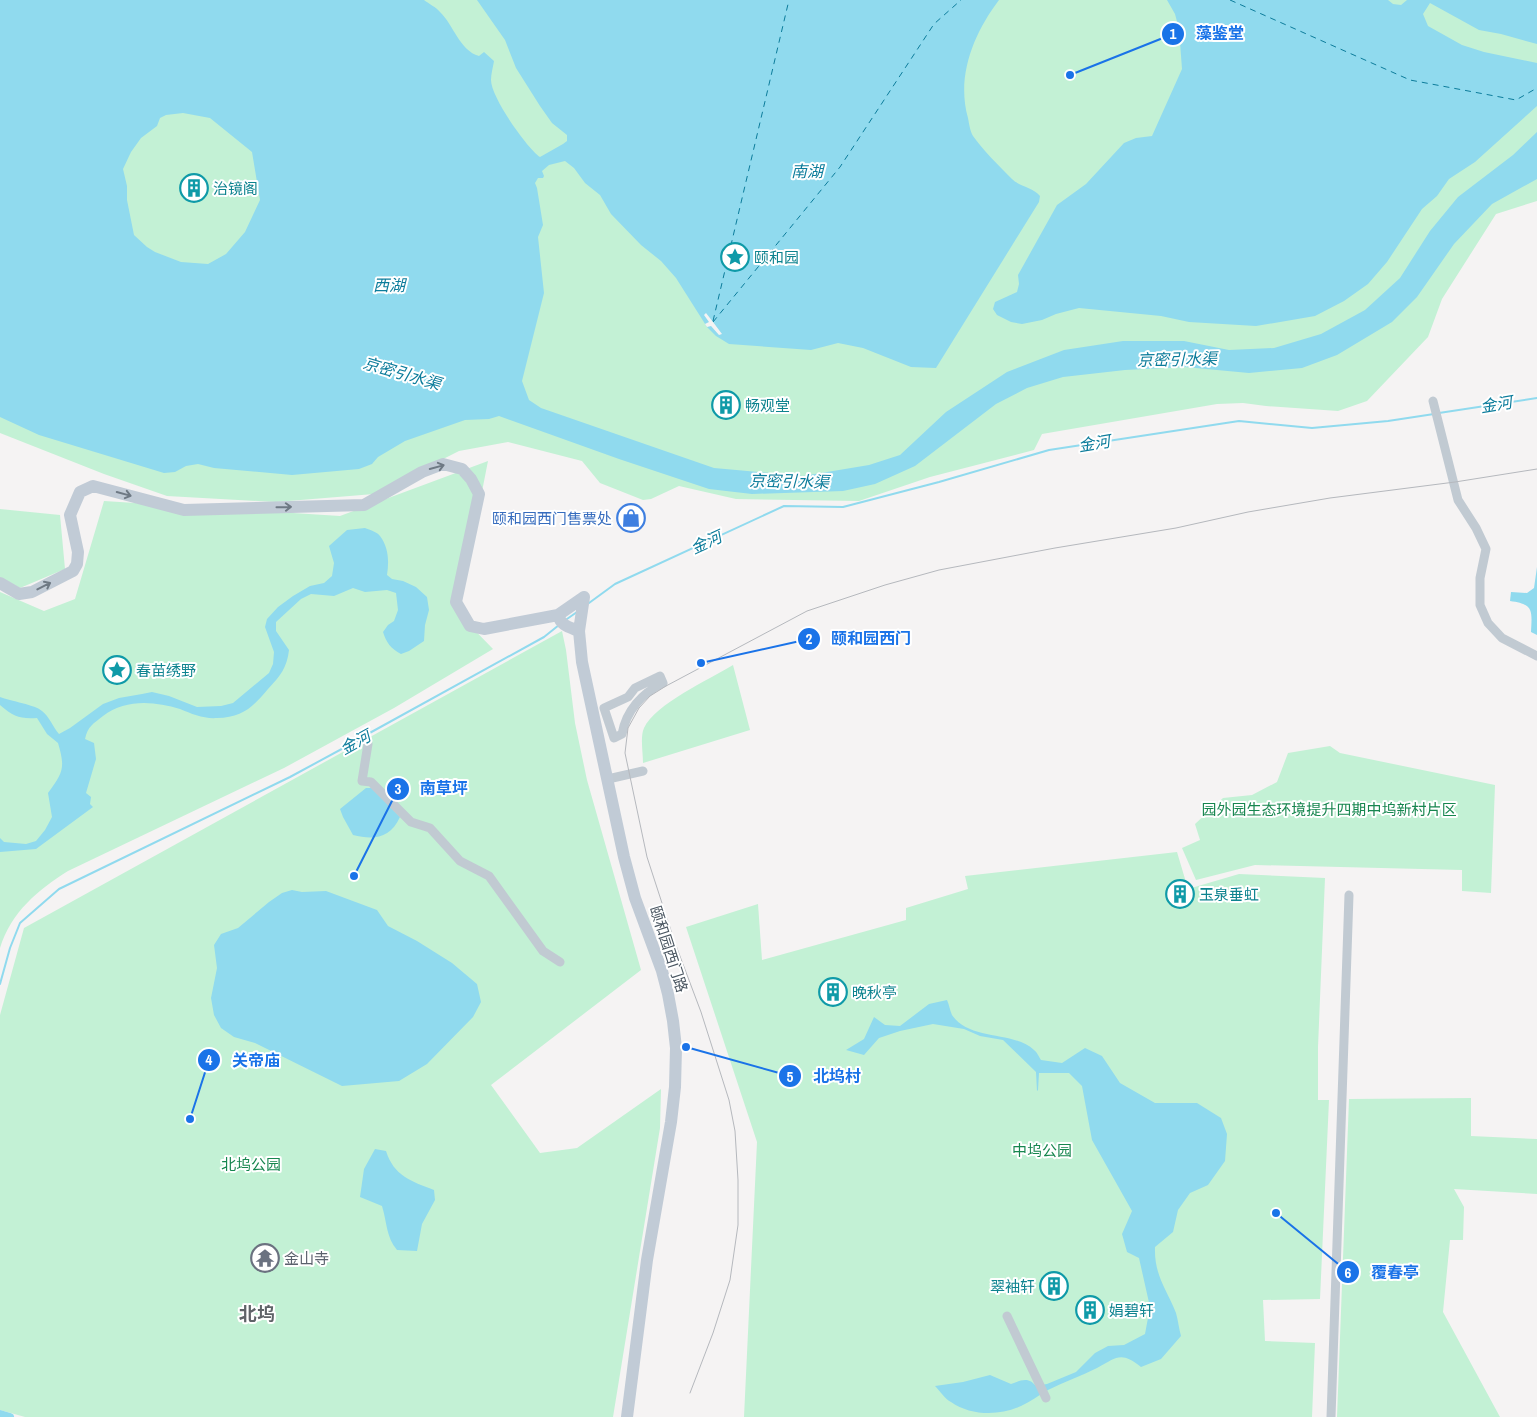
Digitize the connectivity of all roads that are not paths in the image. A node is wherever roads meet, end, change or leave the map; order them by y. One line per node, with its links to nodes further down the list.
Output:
1 (1434, 404): 5 (street)
2 (0, 582): 3 (street, one-way to 3)
3 (560, 620): 4 (street); 4 (street, 颐和园西门路)
4 (579, 631): 9 (street, 颐和园西门路)
5 (1537, 656)
6 (604, 708): 6 (street)
7 (363, 736): 11 (street)
8 (643, 771): 9 (street)
9 (608, 780): 14 (street, 颐和园西门路)
10 (1349, 895): 15 (street)
11 (560, 962)
12 (1007, 1316): 13 (street)
13 (1046, 1398)
14 (627, 1417)
15 (1331, 1417)

